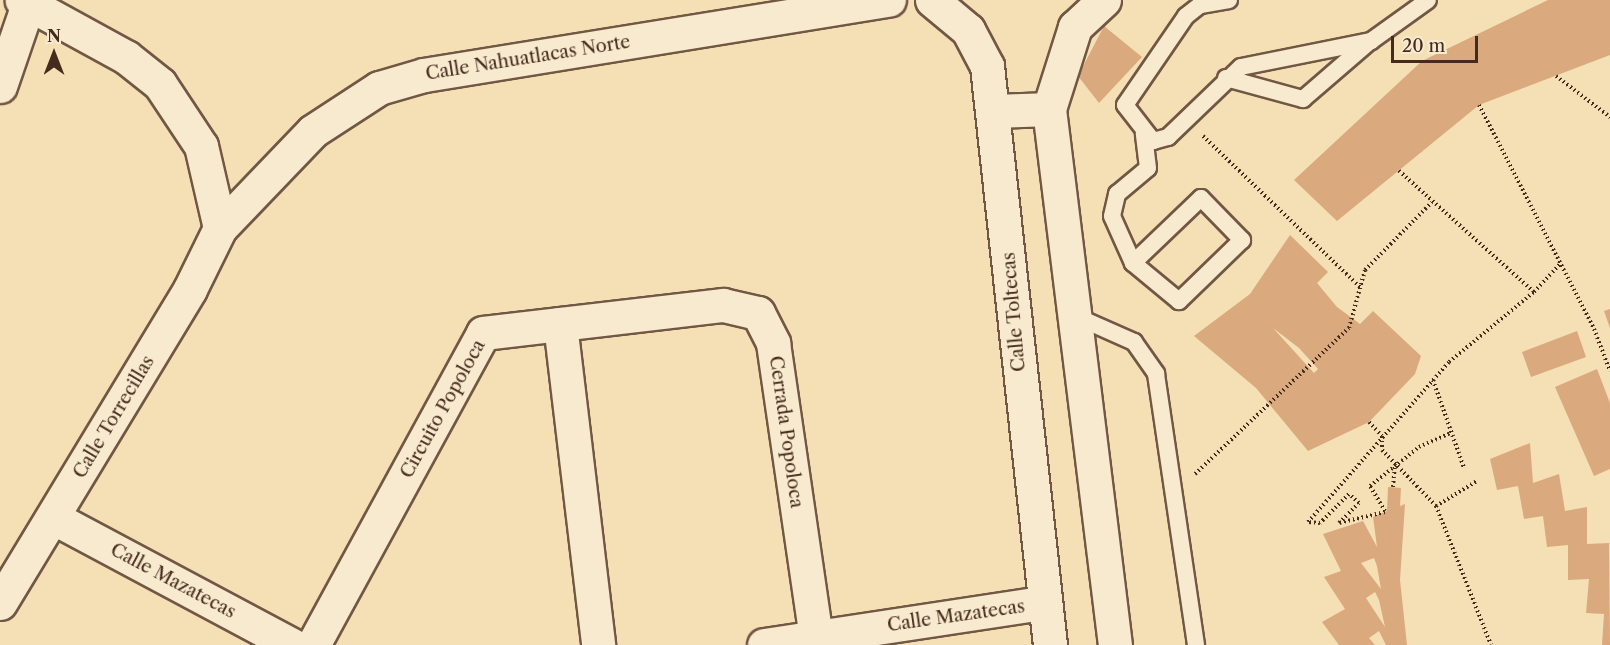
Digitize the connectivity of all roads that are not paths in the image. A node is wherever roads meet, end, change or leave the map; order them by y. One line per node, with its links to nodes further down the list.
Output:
1 (889, 0): 13 (street, Calle Nahuatlacas Norte)
2 (932, 0): 11 (street, Calle Toltecas)
3 (1104, 0): 10 (street)
4 (1229, 0): 12 (lane)
5 (1428, 0): 7 (lane)
6 (28, 1): 9 (street); 13 (street)
7 (1371, 41): 8 (lane); 8 (lane)
8 (1226, 78): 12 (lane)
9 (0, 86)
10 (1049, 109): 11 (street); 15 (street)
11 (995, 111): 19 (street, Calle Toltecas)
12 (1144, 133): 14 (lane)
13 (220, 228): 17 (street, Calle Torrecillas)
14 (1133, 263): 14 (lane)
15 (1073, 315): 26 (street); 27 (lane)
16 (561, 324): 20 (street, Cerrada Popoloca); 22 (street, Circuito Popoloca); 23 (street)
17 (54, 518): 18 (street, Calle Torrecillas); 21 (street, Calle Mazatecas)
18 (0, 603)
19 (1041, 603): 20 (street, Calle Mazatecas); 25 (street, Calle Toltecas)
20 (816, 641): 24 (street, Calle Mazatecas)
21 (292, 645)
22 (313, 645)
23 (598, 645)
24 (764, 645)
25 (1050, 645)
26 (1115, 645)
27 (1196, 645)

